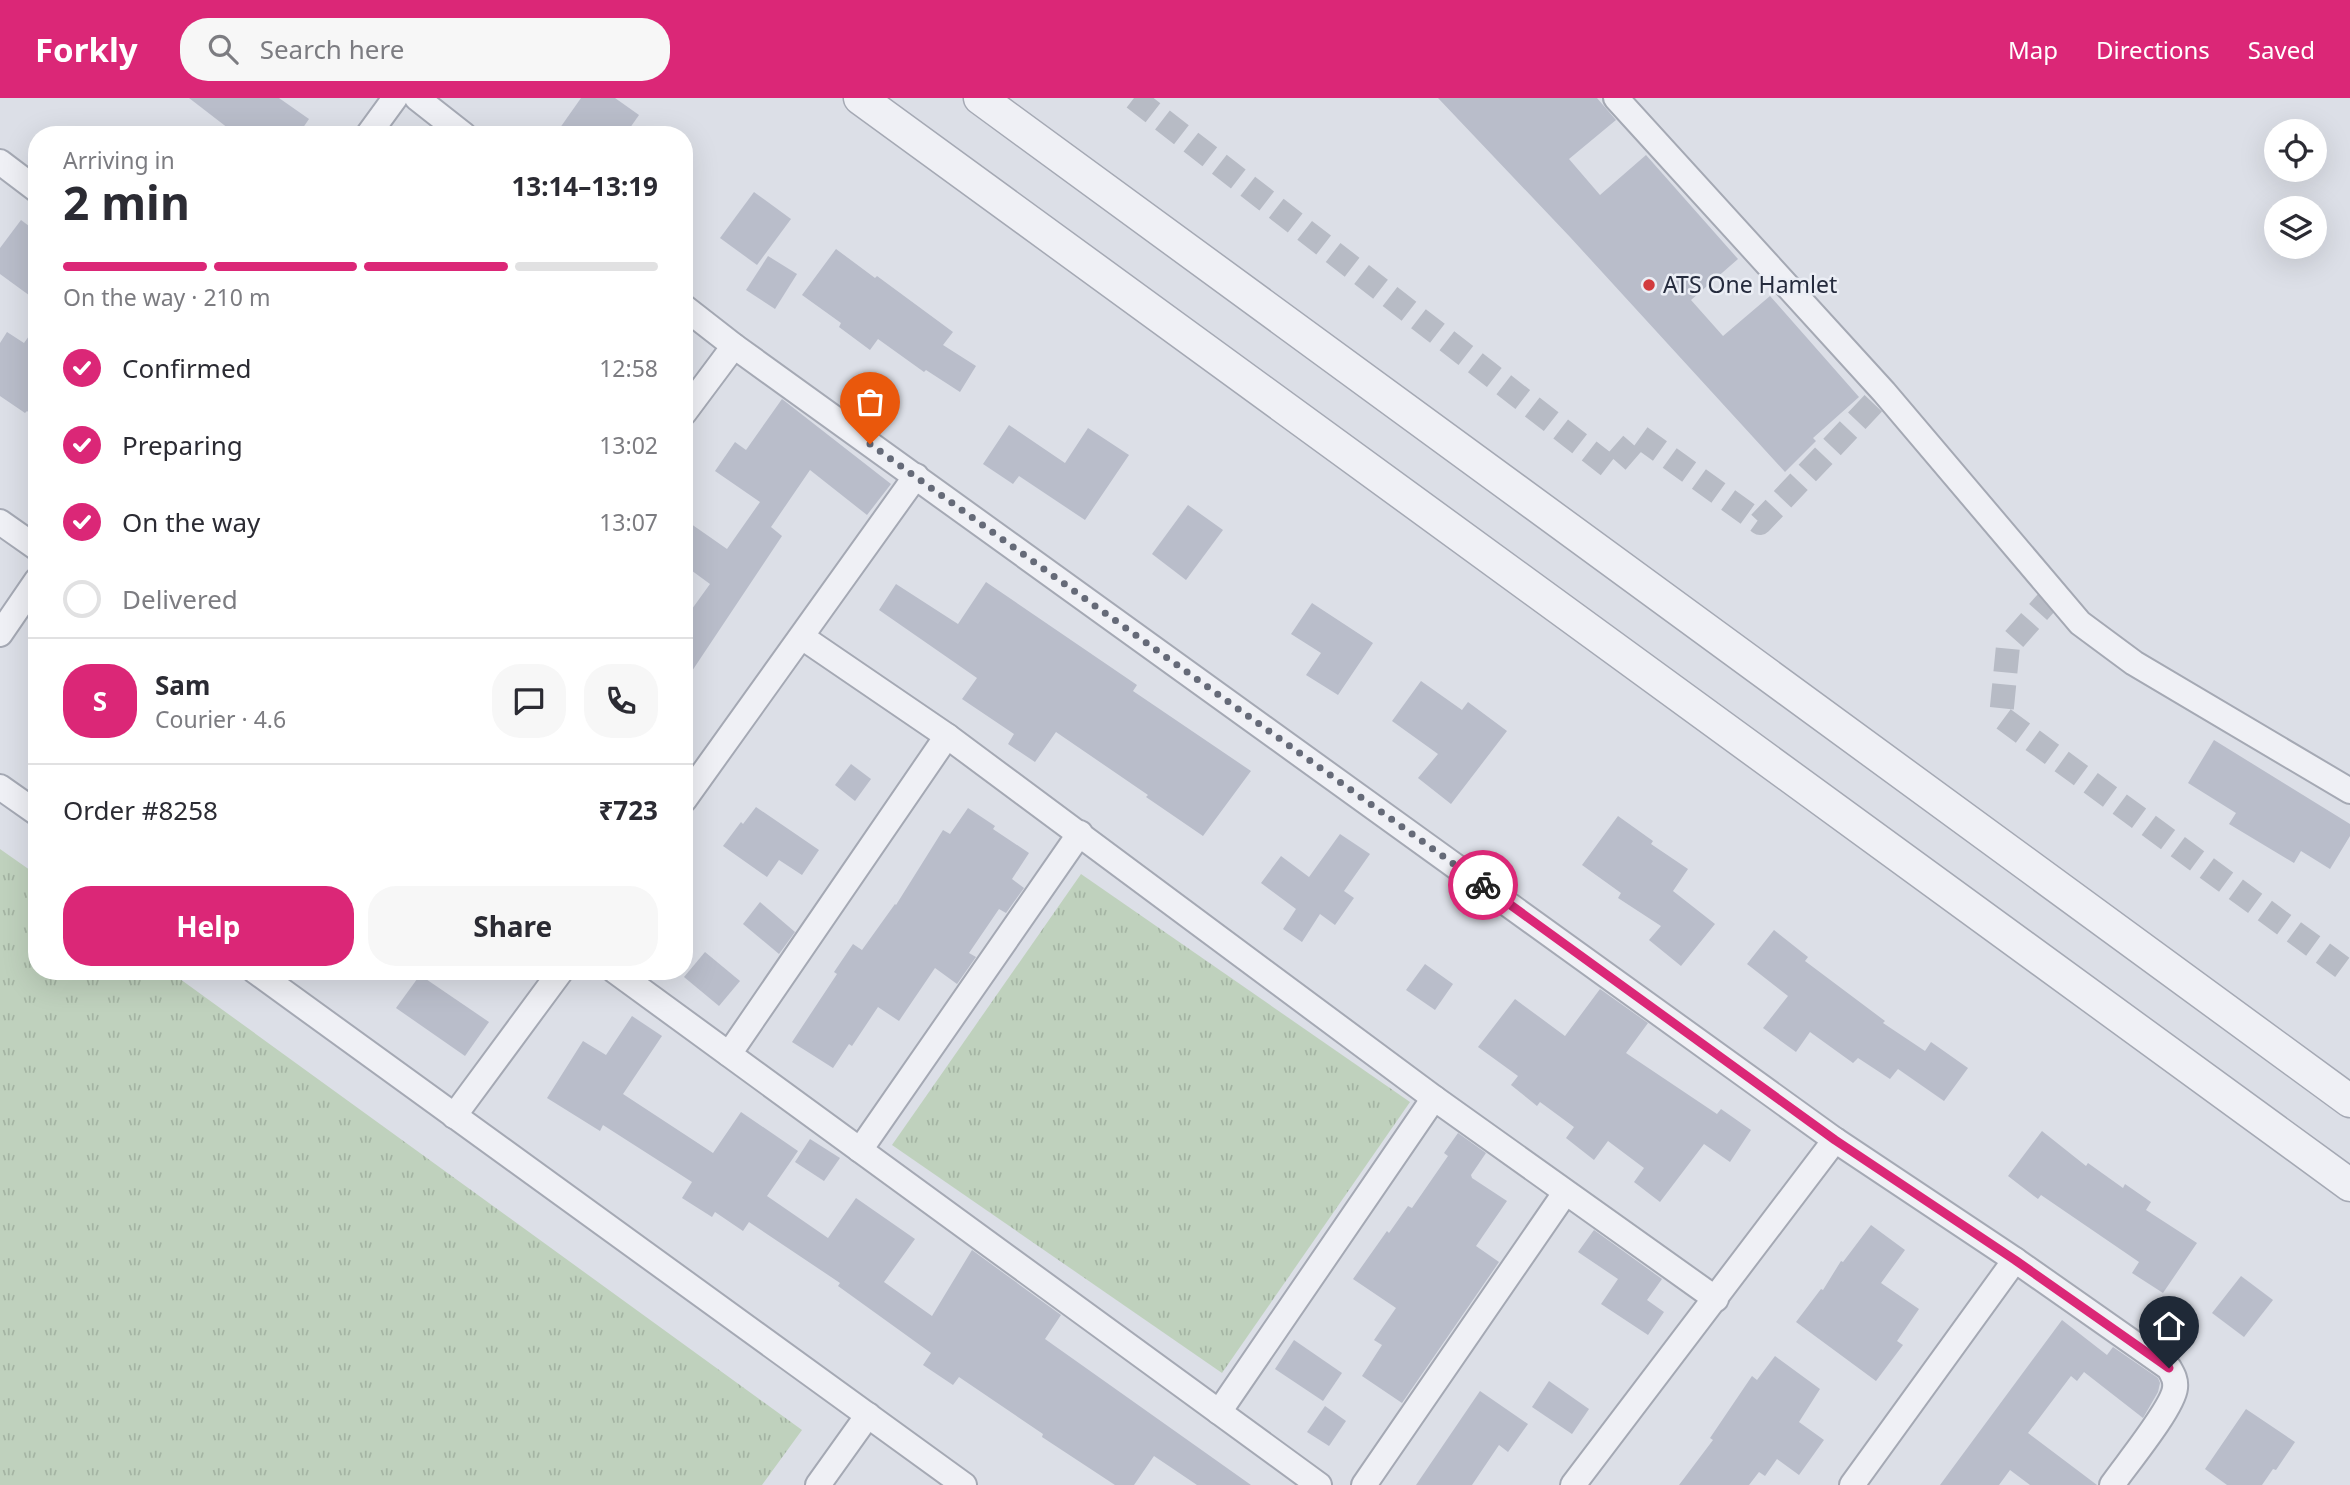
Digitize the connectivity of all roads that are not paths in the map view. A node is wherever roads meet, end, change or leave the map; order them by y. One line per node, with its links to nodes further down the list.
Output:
1 (394, 98): 6 (street)
2 (417, 98): 7 (street)
3 (860, 98): 34 (street)
4 (980, 98): 30 (street)
5 (1616, 98): 22 (street)
6 (374, 126)
7 (453, 126)
8 (0, 162): 9 (street)
9 (28, 183)
10 (693, 314): 11 (street)
11 (734, 346): 12 (street); 13 (street)
12 (693, 401)
13 (916, 476): 18 (street); 32 (street)
14 (0, 522): 15 (street)
15 (28, 542)
16 (28, 593): 17 (street)
17 (0, 634)
18 (802, 637): 19 (street); 21 (street)
19 (947, 736): 24 (street); 28 (street)
20 (0, 787): 23 (street)
21 (693, 788)
22 (2350, 791)
23 (28, 807)
24 (1080, 833): 29 (street); 33 (street)
25 (269, 980): 31 (street)
26 (554, 980): 31 (street)
27 (627, 980): 28 (street)
28 (729, 1054): 33 (street)
29 (1434, 1098): 35 (street); 38 (street)
30 (2350, 1101)
31 (454, 1116): 39 (street)
32 (1835, 1140): 36 (street); 37 (street)
33 (860, 1150): 38 (street)
34 (2350, 1185)
35 (1565, 1193): 37 (street); 43 (street)
36 (2015, 1260): 45 (street); 46 (street)
37 (1716, 1299): 44 (street)
38 (1219, 1412): 42 (street)
39 (867, 1415): 40 (street); 41 (street)
40 (817, 1485)
41 (964, 1485)
42 (1319, 1485)
43 (1364, 1485)
44 (1573, 1485)
45 (1852, 1485)
46 (2112, 1485)

